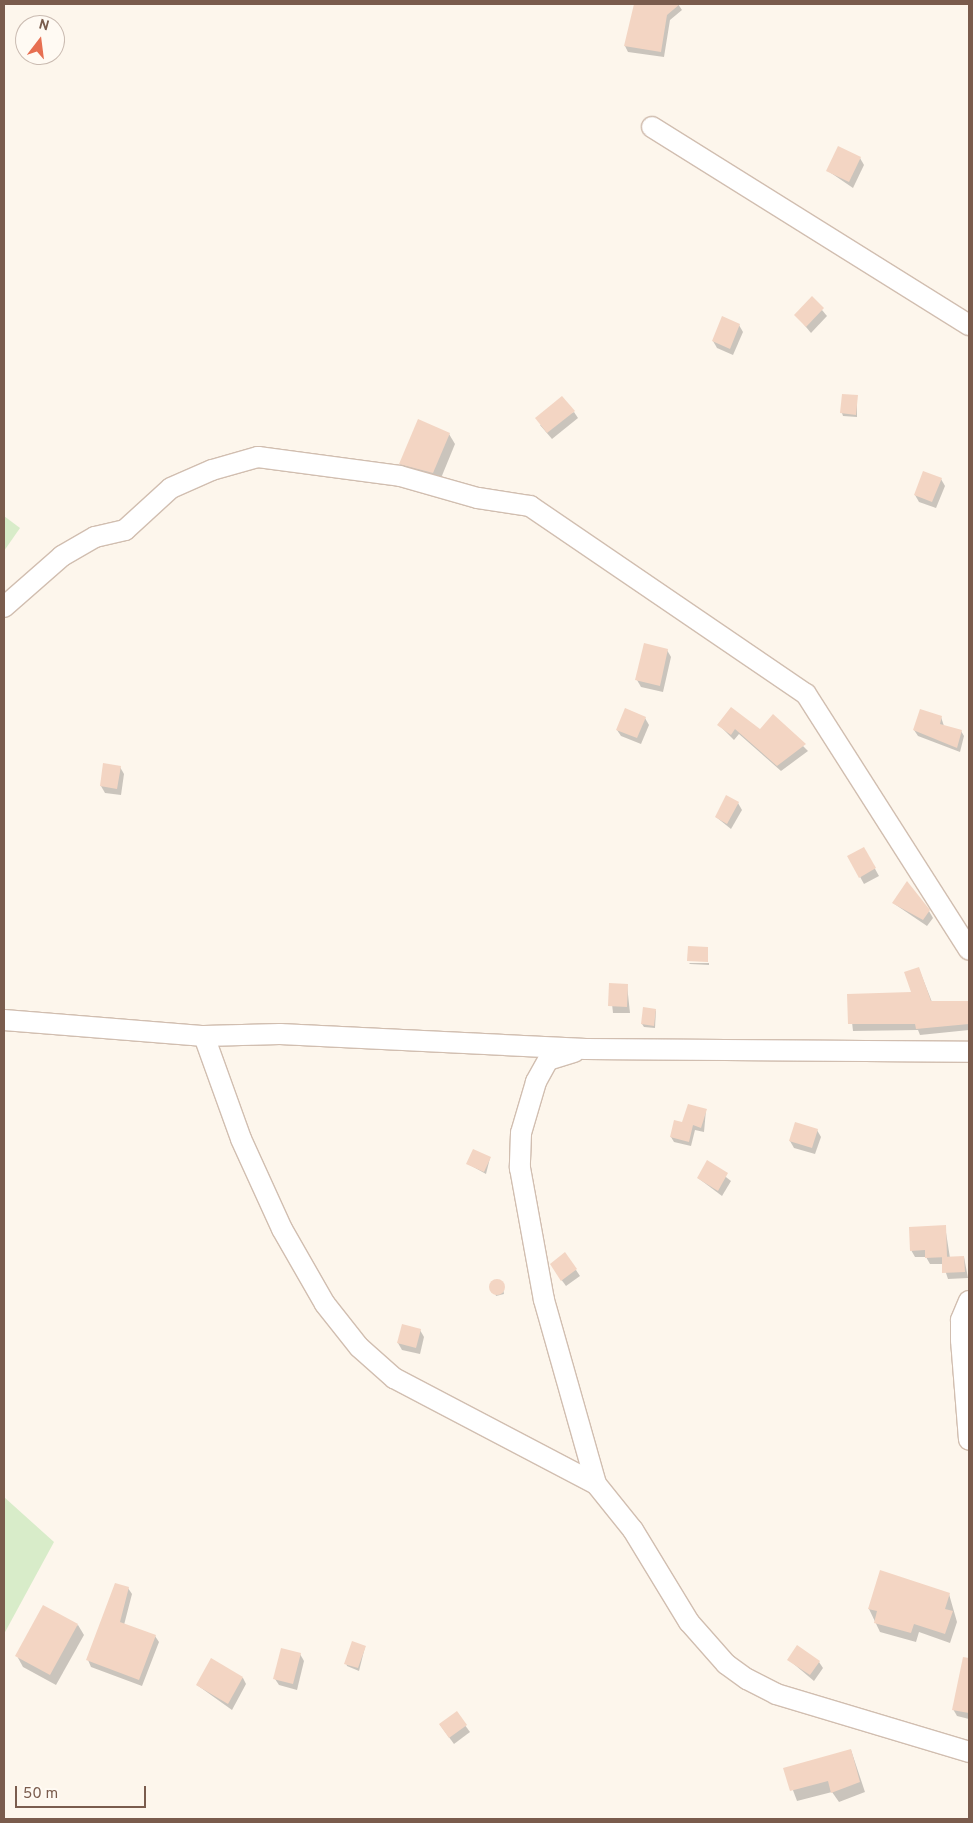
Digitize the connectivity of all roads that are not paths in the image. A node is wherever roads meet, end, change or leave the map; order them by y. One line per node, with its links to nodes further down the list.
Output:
1 (652, 127): 2 (street)
2 (969, 325)
3 (4, 607): 4 (street)
4 (969, 950)
5 (4, 1020): 6 (street)
6 (204, 1036): 7 (street); 11 (street)
7 (586, 1049): 8 (street); 11 (street)
8 (969, 1052)
9 (969, 1301): 10 (street)
10 (969, 1440)
11 (596, 1484): 12 (street)
12 (969, 1752)

